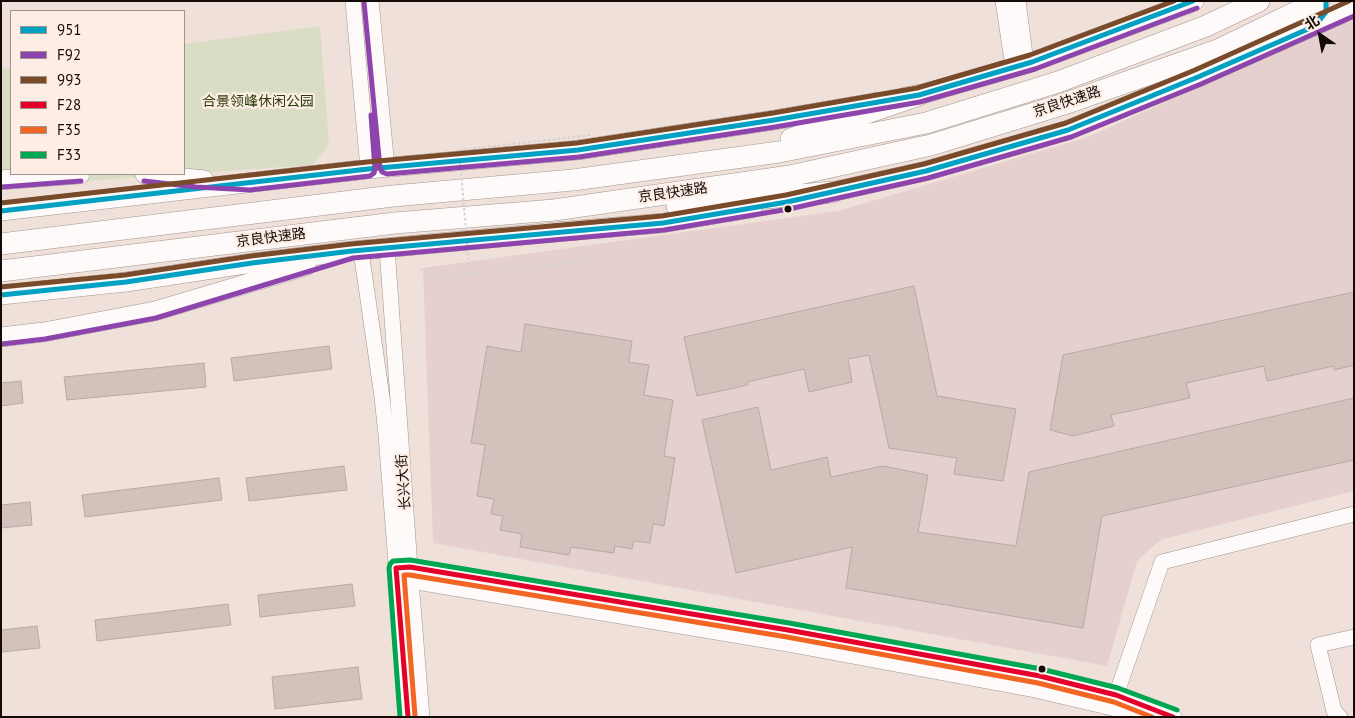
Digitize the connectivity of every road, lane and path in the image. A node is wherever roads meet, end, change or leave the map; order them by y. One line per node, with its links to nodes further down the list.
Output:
1 (353, 1): 15 (street)
2 (371, 1): 15 (street)
3 (1004, 1): 11 (street)
4 (1018, 1): 11 (street)
5 (1194, 1): 11 (main road)
6 (1259, 1): 14 (highway, 京良快速路)
7 (1319, 1): 21 (highway, 京良快速路)
8 (1326, 1): 10 (main road)
9 (1354, 7): 10 (main road)
10 (1315, 26): 20 (main road)
11 (1020, 65): 12 (main road)
12 (919, 95): 14 (highway); 15 (main road)
13 (590, 135): 29 (path, bridge)
14 (739, 157): 23 (highway, 京良快速路)
15 (378, 168): 19 (main road)
16 (67, 175): 18 (main road)
17 (154, 175): 19 (main road)
18 (1, 180)
19 (250, 182): 22 (main road)
20 (833, 192): 21 (highway); 24 (main road)
21 (554, 210): 28 (highway, 京良快速路)
22 (1, 211)
23 (1, 244)
24 (387, 248): 25 (main road); 33 (street, 长兴大街)
25 (357, 251): 30 (main road); 31 (main road); 33 (street, 长兴大街)
26 (601, 259): 29 (path, bridge)
27 (420, 269): 29 (path)
28 (1, 271)
29 (470, 274)
30 (1, 295)
31 (1, 337)
32 (1354, 514): 35 (street)
33 (403, 574): 35 (street); 36 (street, 长兴大街); 37 (street, 长兴大街)
34 (1354, 637): 40 (street)
35 (1114, 702): 38 (street); 39 (street)
36 (408, 717)
37 (422, 717)
38 (1137, 717)
39 (1174, 717)
40 (1340, 717)

